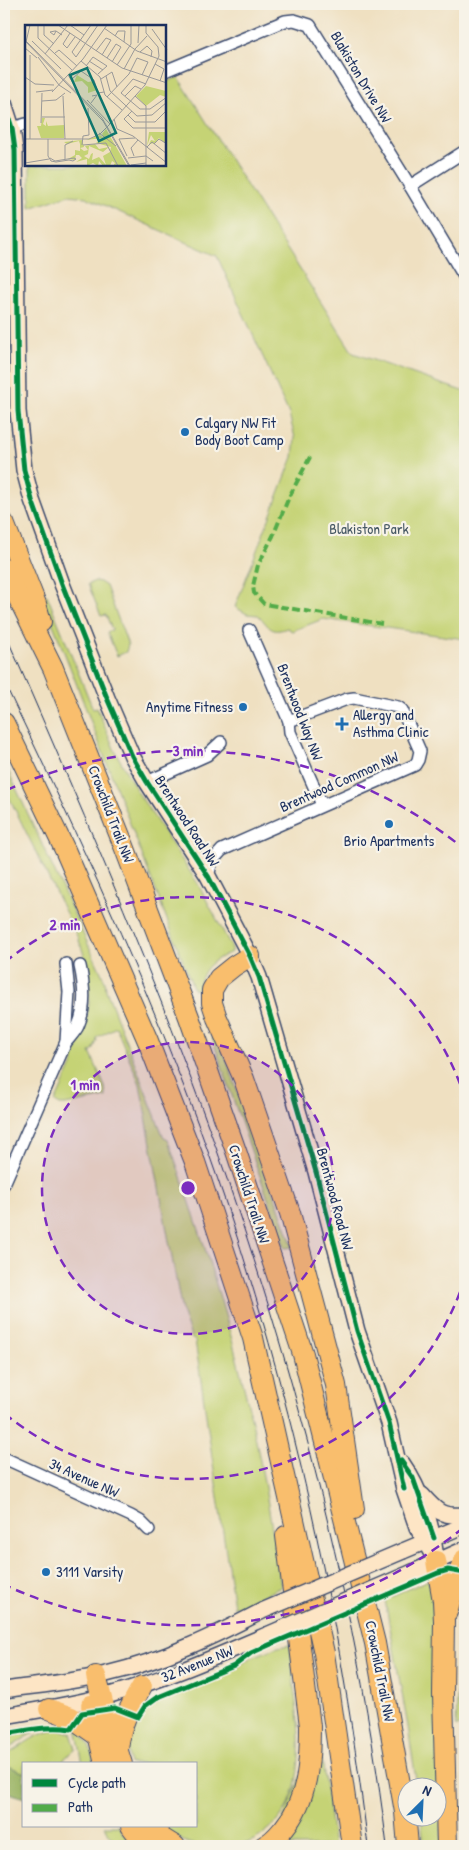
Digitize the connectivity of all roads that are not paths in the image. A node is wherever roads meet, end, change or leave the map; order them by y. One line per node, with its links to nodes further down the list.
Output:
1 (166, 71): 5 (street, Blakiston Drive NW)
2 (4, 103): 3 (street, Brentwood Road NW)
3 (19, 126): 14 (street, Brentwood Road NW)
4 (465, 151): 5 (street)
5 (410, 186): 6 (street, Blakiston Drive NW)
6 (465, 278)
7 (4, 523): 10 (highway)
8 (4, 569): 10 (highway, Crowchild Trail NW)
9 (250, 630): 11 (street, Brentwood Way NW)
10 (53, 668): 33 (highway, Crowchild Trail NW)
11 (289, 721): 15 (street, Brentwood Way NW); 15 (street, Brentwood Common NW)
12 (4, 723): 25 (highway)
13 (221, 742): 14 (street)
14 (147, 782): 16 (street, Brentwood Road NW)
15 (322, 805): 16 (street, Brentwood Common NW)
16 (208, 876): 17 (street, Brentwood Road NW)
17 (250, 956): 22 (street, Brentwood Road NW); 33 (highway)
18 (66, 964): 20 (street)
19 (80, 966): 20 (street)
20 (66, 1042): 21 (street)
21 (4, 1184)
22 (396, 1455): 24 (street, Brentwood Road NW); 29 (street, Brentwood Road NW)
23 (4, 1458): 28 (street, 34 Avenue NW)
24 (417, 1489): 26 (street); 29 (street, Brentwood Road NW)
25 (288, 1494): 47 (highway); 48 (highway)
26 (465, 1516)
27 (465, 1525): 29 (street, 32 Avenue NW)
28 (148, 1530)
29 (429, 1540): 32 (street, Brentwood Road NW); 35 (street, 32 Avenue NW, bridge)
30 (465, 1549): 32 (street, 32 Avenue NW)
31 (465, 1559): 34 (highway)
32 (436, 1561): 34 (highway); 36 (street, 32 Avenue NW, bridge)
33 (368, 1613): 49 (highway, Crowchild Trail NW)
34 (444, 1621): 50 (highway)
35 (91, 1677): 37 (street, 32 Avenue NW); 38 (highway)
36 (142, 1686): 38 (street, 32 Avenue NW); 42 (highway)
37 (4, 1690)
38 (96, 1699): 39 (street, 32 Avenue NW); 41 (highway); 42 (highway)
39 (49, 1709): 40 (street, 32 Avenue NW); 41 (highway)
40 (4, 1716)
41 (98, 1736): 42 (highway)
42 (115, 1760)
43 (132, 1828): 45 (highway)
44 (153, 1828): 46 (highway)
45 (146, 1846)
46 (175, 1846)
47 (264, 1846)
48 (352, 1846)
49 (408, 1846)
50 (447, 1846)

